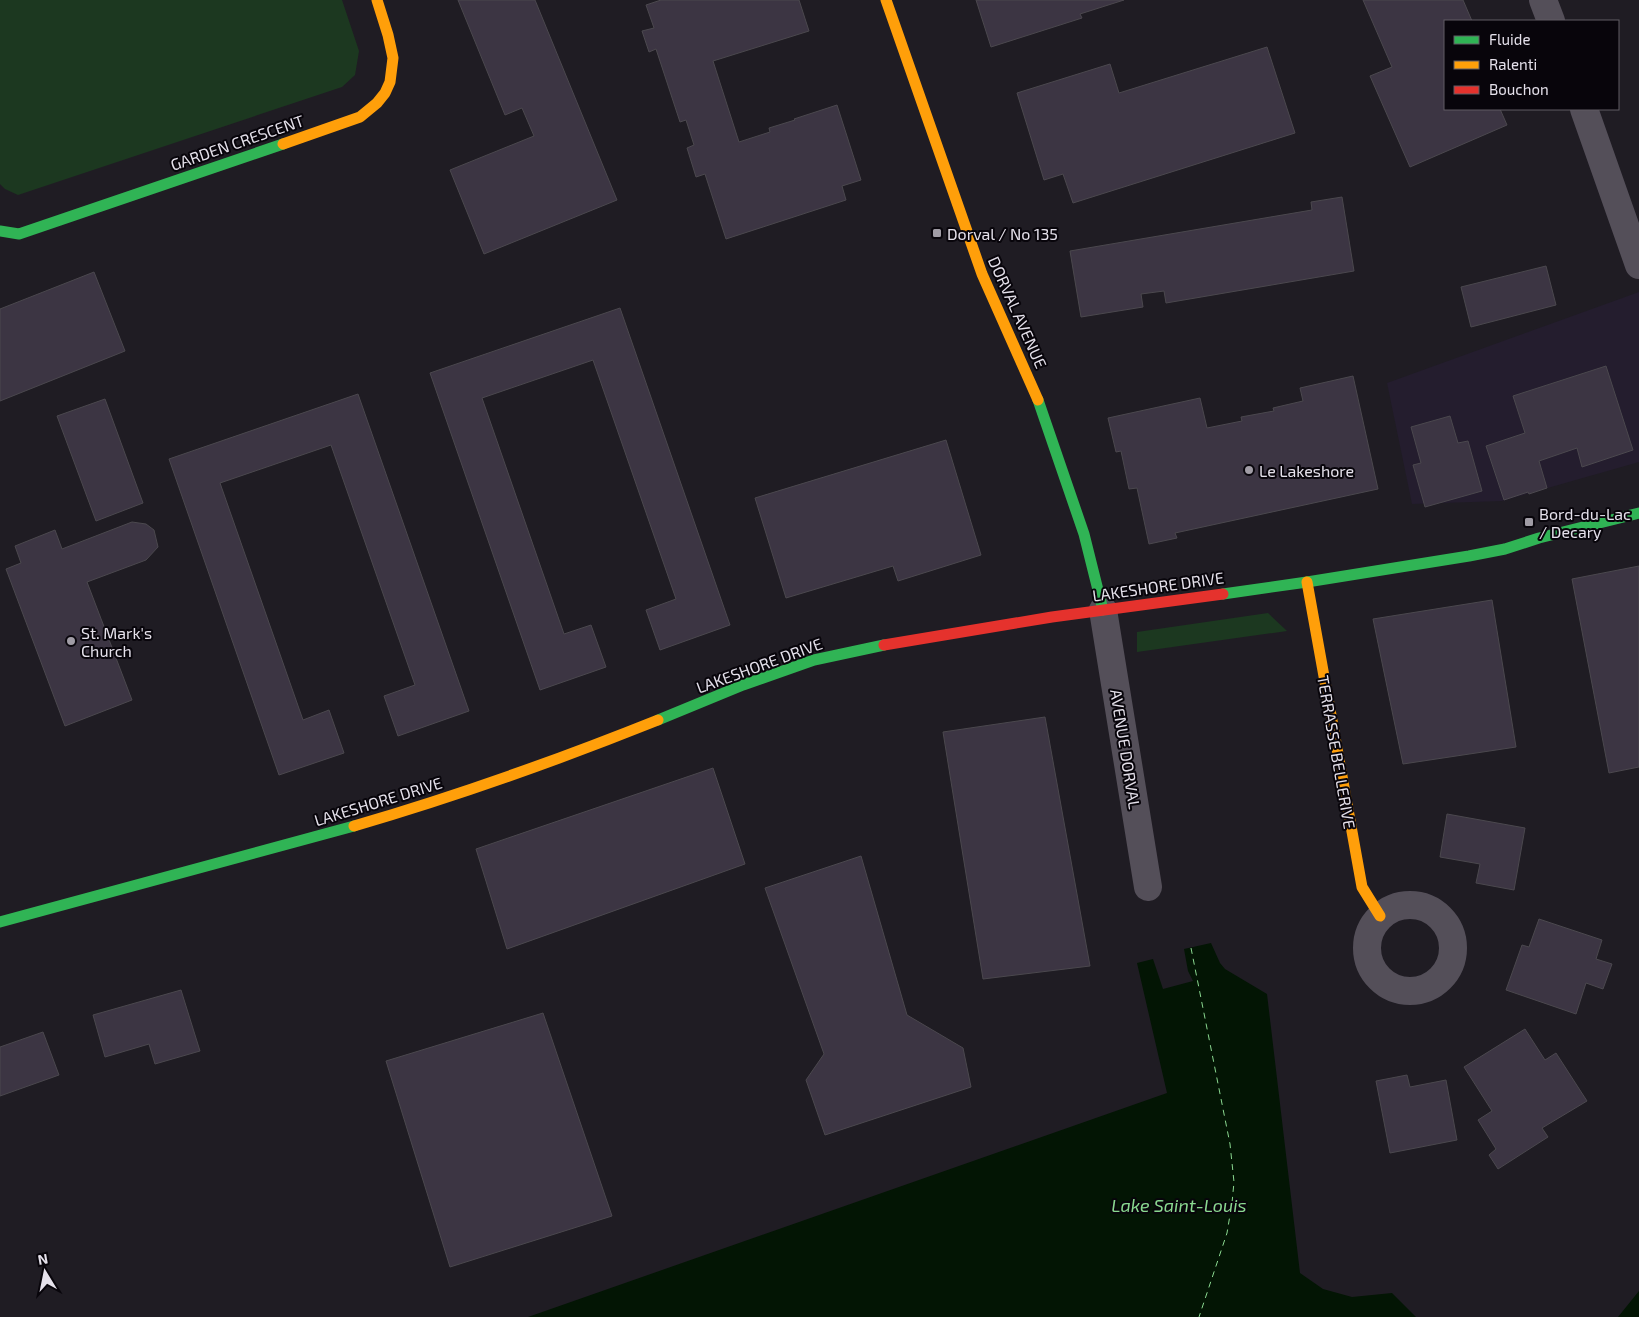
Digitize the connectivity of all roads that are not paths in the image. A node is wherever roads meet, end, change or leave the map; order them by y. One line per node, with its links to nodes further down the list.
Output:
1 (377, 0): 8 (street, GARDEN CRESCENT)
2 (886, 0): 12 (street, DORVAL AVENUE)
3 (1543, 0): 5 (street)
4 (1564, 0): 6 (street)
5 (1551, 20)
6 (1564, 20)
7 (1584, 110): 9 (street)
8 (0, 231)
9 (1639, 265)
10 (1639, 513): 11 (street, LAKESHORE DRIVE)
11 (1307, 582): 12 (street, LAKESHORE DRIVE); 14 (street, TERRASSE BELLERIVE)
12 (1103, 610): 13 (street, AVENUE DORVAL); 15 (street, LAKESHORE DRIVE)
13 (1148, 887)
14 (1380, 916)
15 (0, 922)

